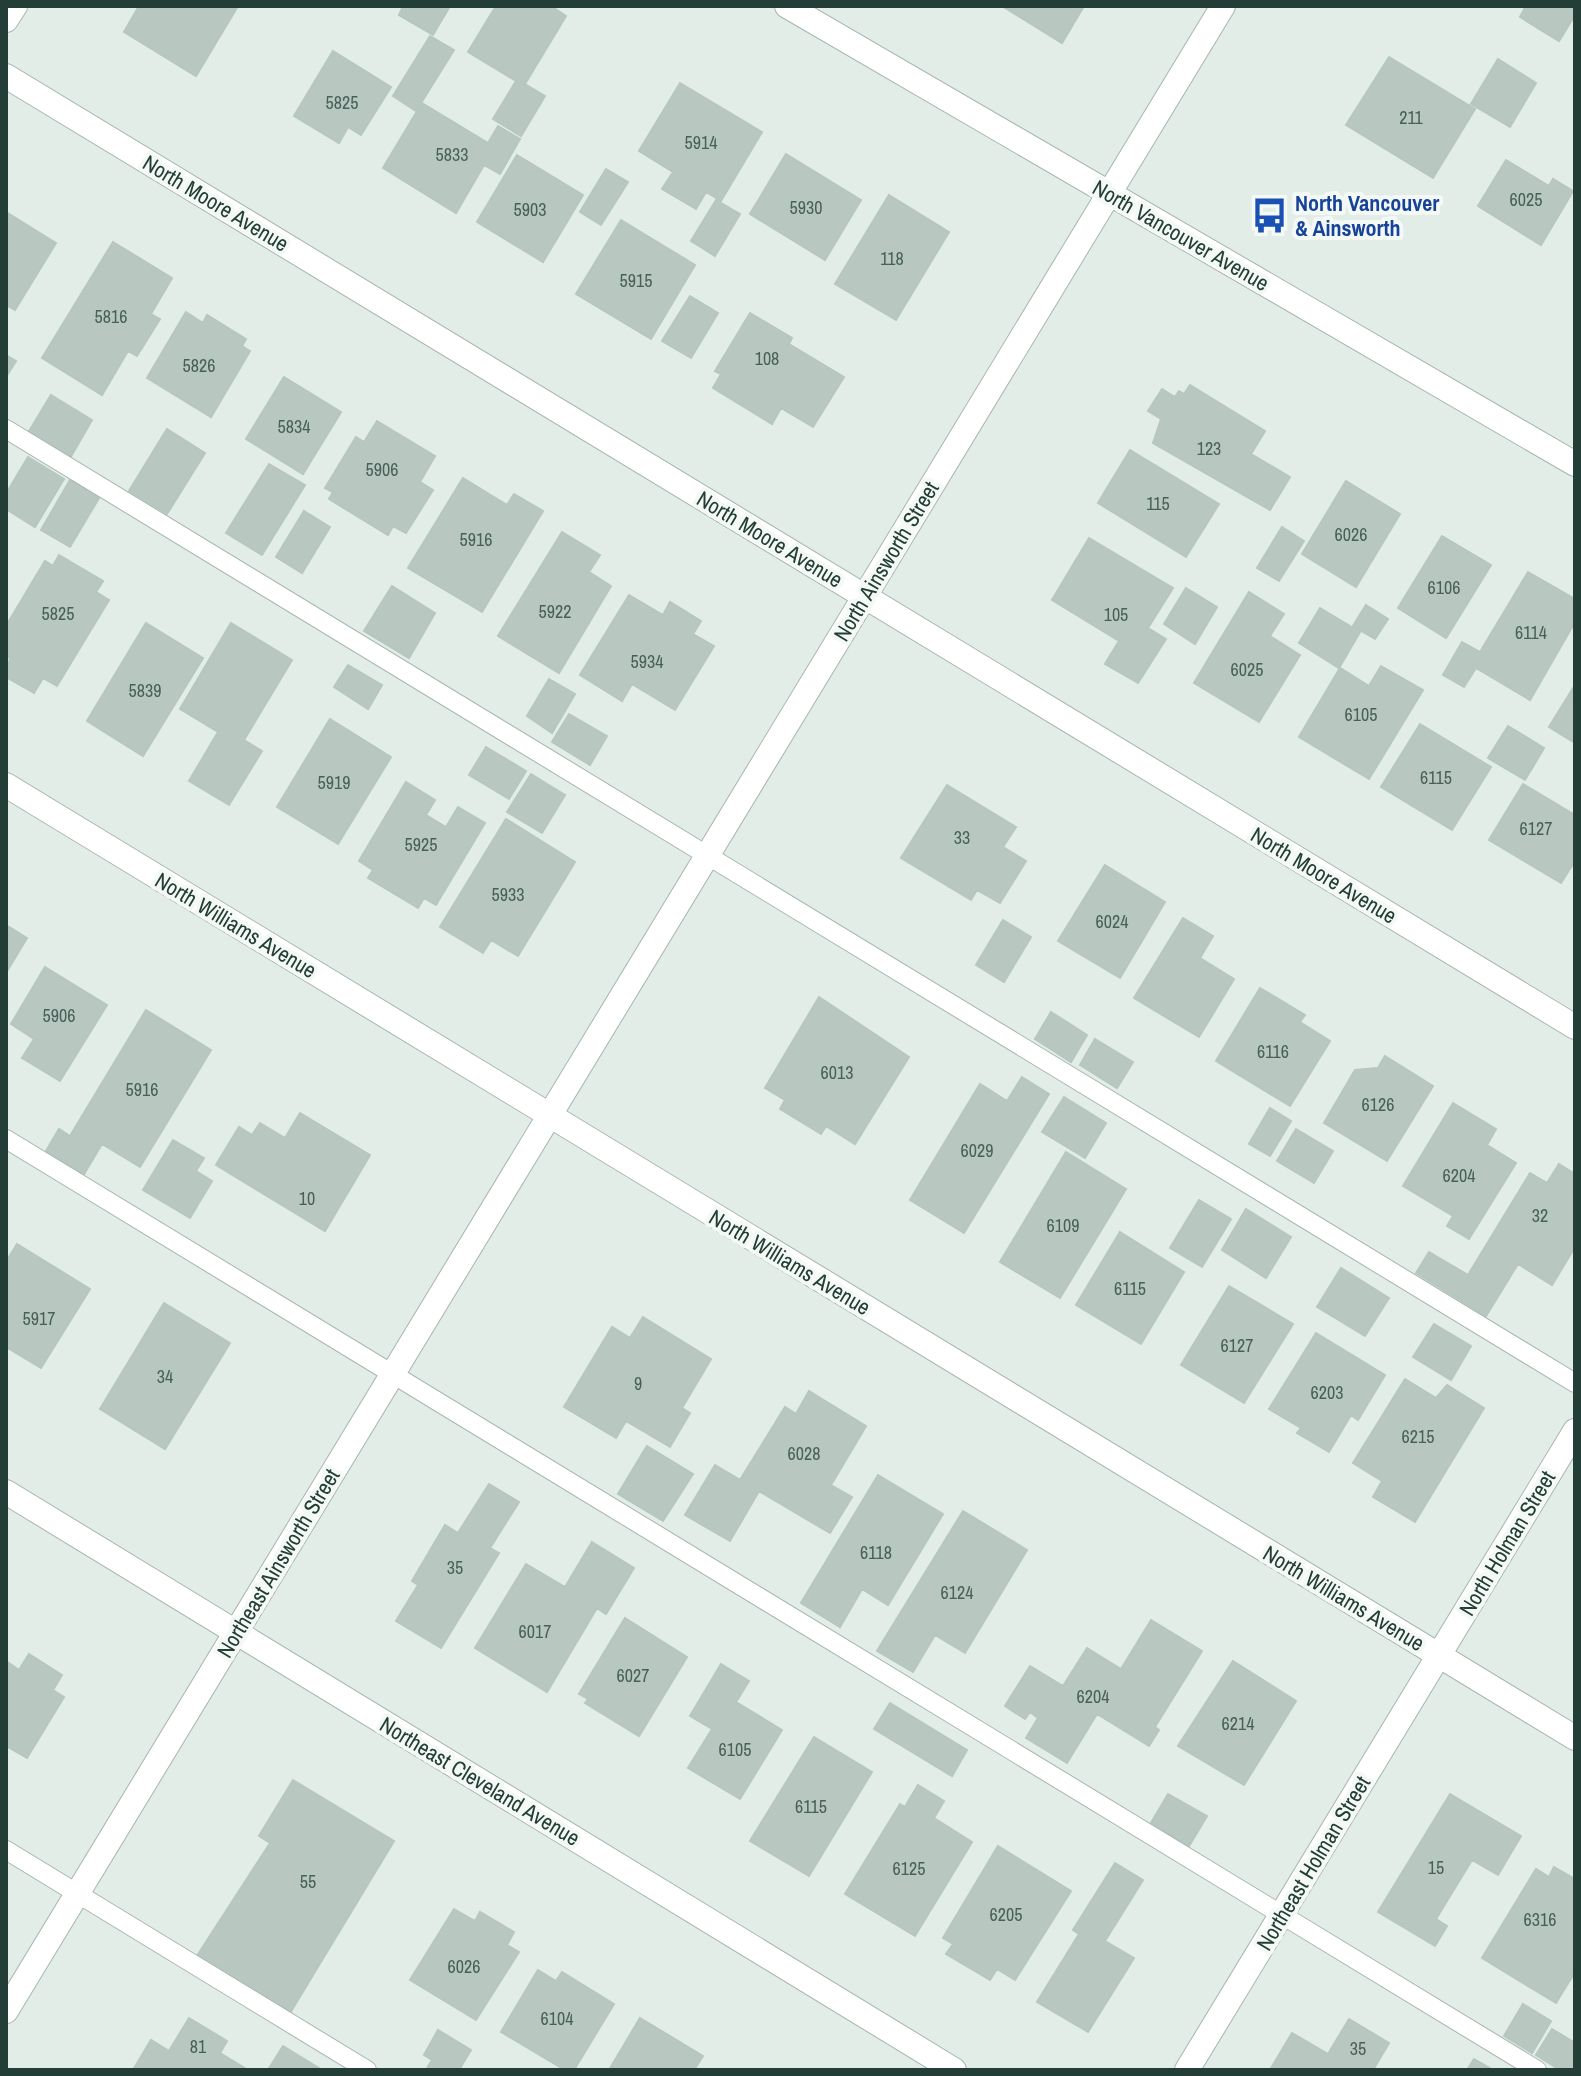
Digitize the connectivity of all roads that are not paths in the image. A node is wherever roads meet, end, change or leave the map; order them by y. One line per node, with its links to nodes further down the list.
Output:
1 (15, 6): 4 (street)
2 (787, 6): 6 (street, North Vancouver Avenue)
3 (1223, 6): 6 (street, North Ainsworth Street)
4 (6, 20)
5 (6, 76): 9 (street, North Moore Avenue)
6 (1109, 193): 8 (street, North Vancouver Avenue); 9 (street, North Ainsworth Street)
7 (6, 429): 11 (lane)
8 (1575, 464)
9 (864, 597): 11 (street, North Ainsworth Street); 12 (street, North Moore Avenue)
10 (6, 785): 13 (street, North Williams Avenue)
11 (707, 856): 13 (street, North Ainsworth Street); 16 (lane)
12 (1575, 1027)
13 (549, 1115): 15 (street, Northeast Ainsworth Street); 20 (street, North Williams Avenue)
14 (6, 1139): 15 (lane)
15 (393, 1372): 19 (street, Northeast Ainsworth Street); 24 (lane)
16 (1575, 1383)
17 (1575, 1431): 20 (street, North Holman Street)
18 (6, 1492): 19 (street, Northeast Cleveland Avenue)
19 (236, 1631): 23 (street, Northeast Ainsworth Street); 27 (street, Northeast Cleveland Avenue)
20 (1439, 1656): 21 (street, North Williams Avenue); 24 (street, Northeast Holman Street)
21 (1575, 1738)
22 (6, 1850): 23 (lane)
23 (78, 1893): 25 (street, Northeast Ainsworth Street); 26 (lane)
24 (1281, 1916): 28 (street, Northeast Holman Street); 29 (lane)
25 (6, 2011)
26 (367, 2070)
27 (954, 2070)
28 (1187, 2070)
29 (1537, 2070)

